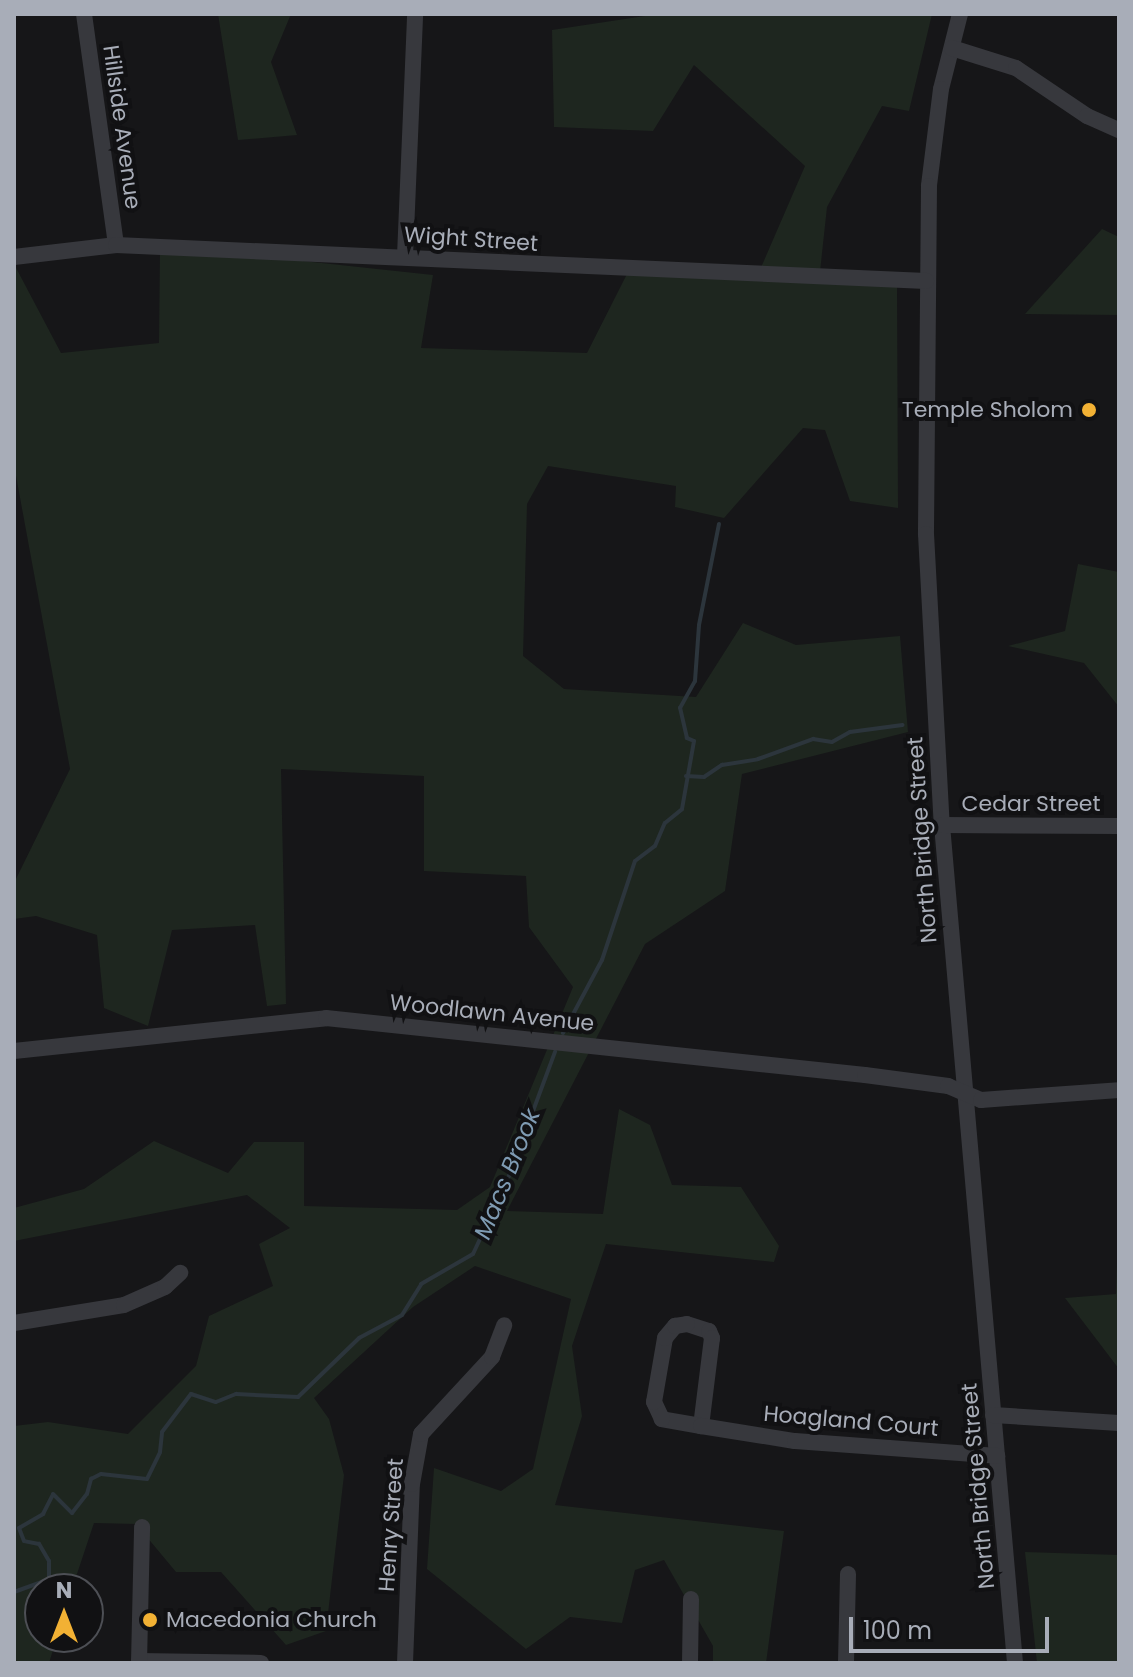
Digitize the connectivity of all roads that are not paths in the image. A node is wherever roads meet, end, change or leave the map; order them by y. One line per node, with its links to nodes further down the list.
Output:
1 (84, 14): 6 (street, Hillside Avenue)
2 (415, 14): 7 (street)
3 (960, 14): 4 (street, North Bridge Street)
4 (952, 48): 5 (street); 9 (street, North Bridge Street)
5 (1119, 130)
6 (116, 245): 7 (street, Wight Street); 8 (street, Wight Street)
7 (405, 256): 9 (street, Wight Street)
8 (14, 257)
9 (926, 281): 10 (street, North Bridge Street)
10 (942, 825): 11 (street, Cedar Street); 14 (street, North Bridge Street)
11 (1119, 826)
12 (14, 1051): 14 (street, Woodlawn Avenue)
13 (1119, 1090): 14 (street, Woodlawn Avenue)
14 (964, 1092): 18 (street, North Bridge Street)
15 (180, 1273): 16 (street)
16 (14, 1323)
17 (504, 1325): 27 (street, Henry Street)
18 (993, 1415): 19 (street); 21 (street, North Bridge Street)
19 (1119, 1423)
20 (701, 1426): 20 (street, Hoagland Court); 21 (street, Hoagland Court)
21 (997, 1456): 30 (street, North Bridge Street)
22 (142, 1527): 25 (street)
23 (848, 1574): 29 (street)
24 (691, 1599): 28 (street)
25 (139, 1662): 26 (street)
26 (261, 1663)
27 (405, 1663)
28 (690, 1663)
29 (846, 1663)
30 (1015, 1663)

